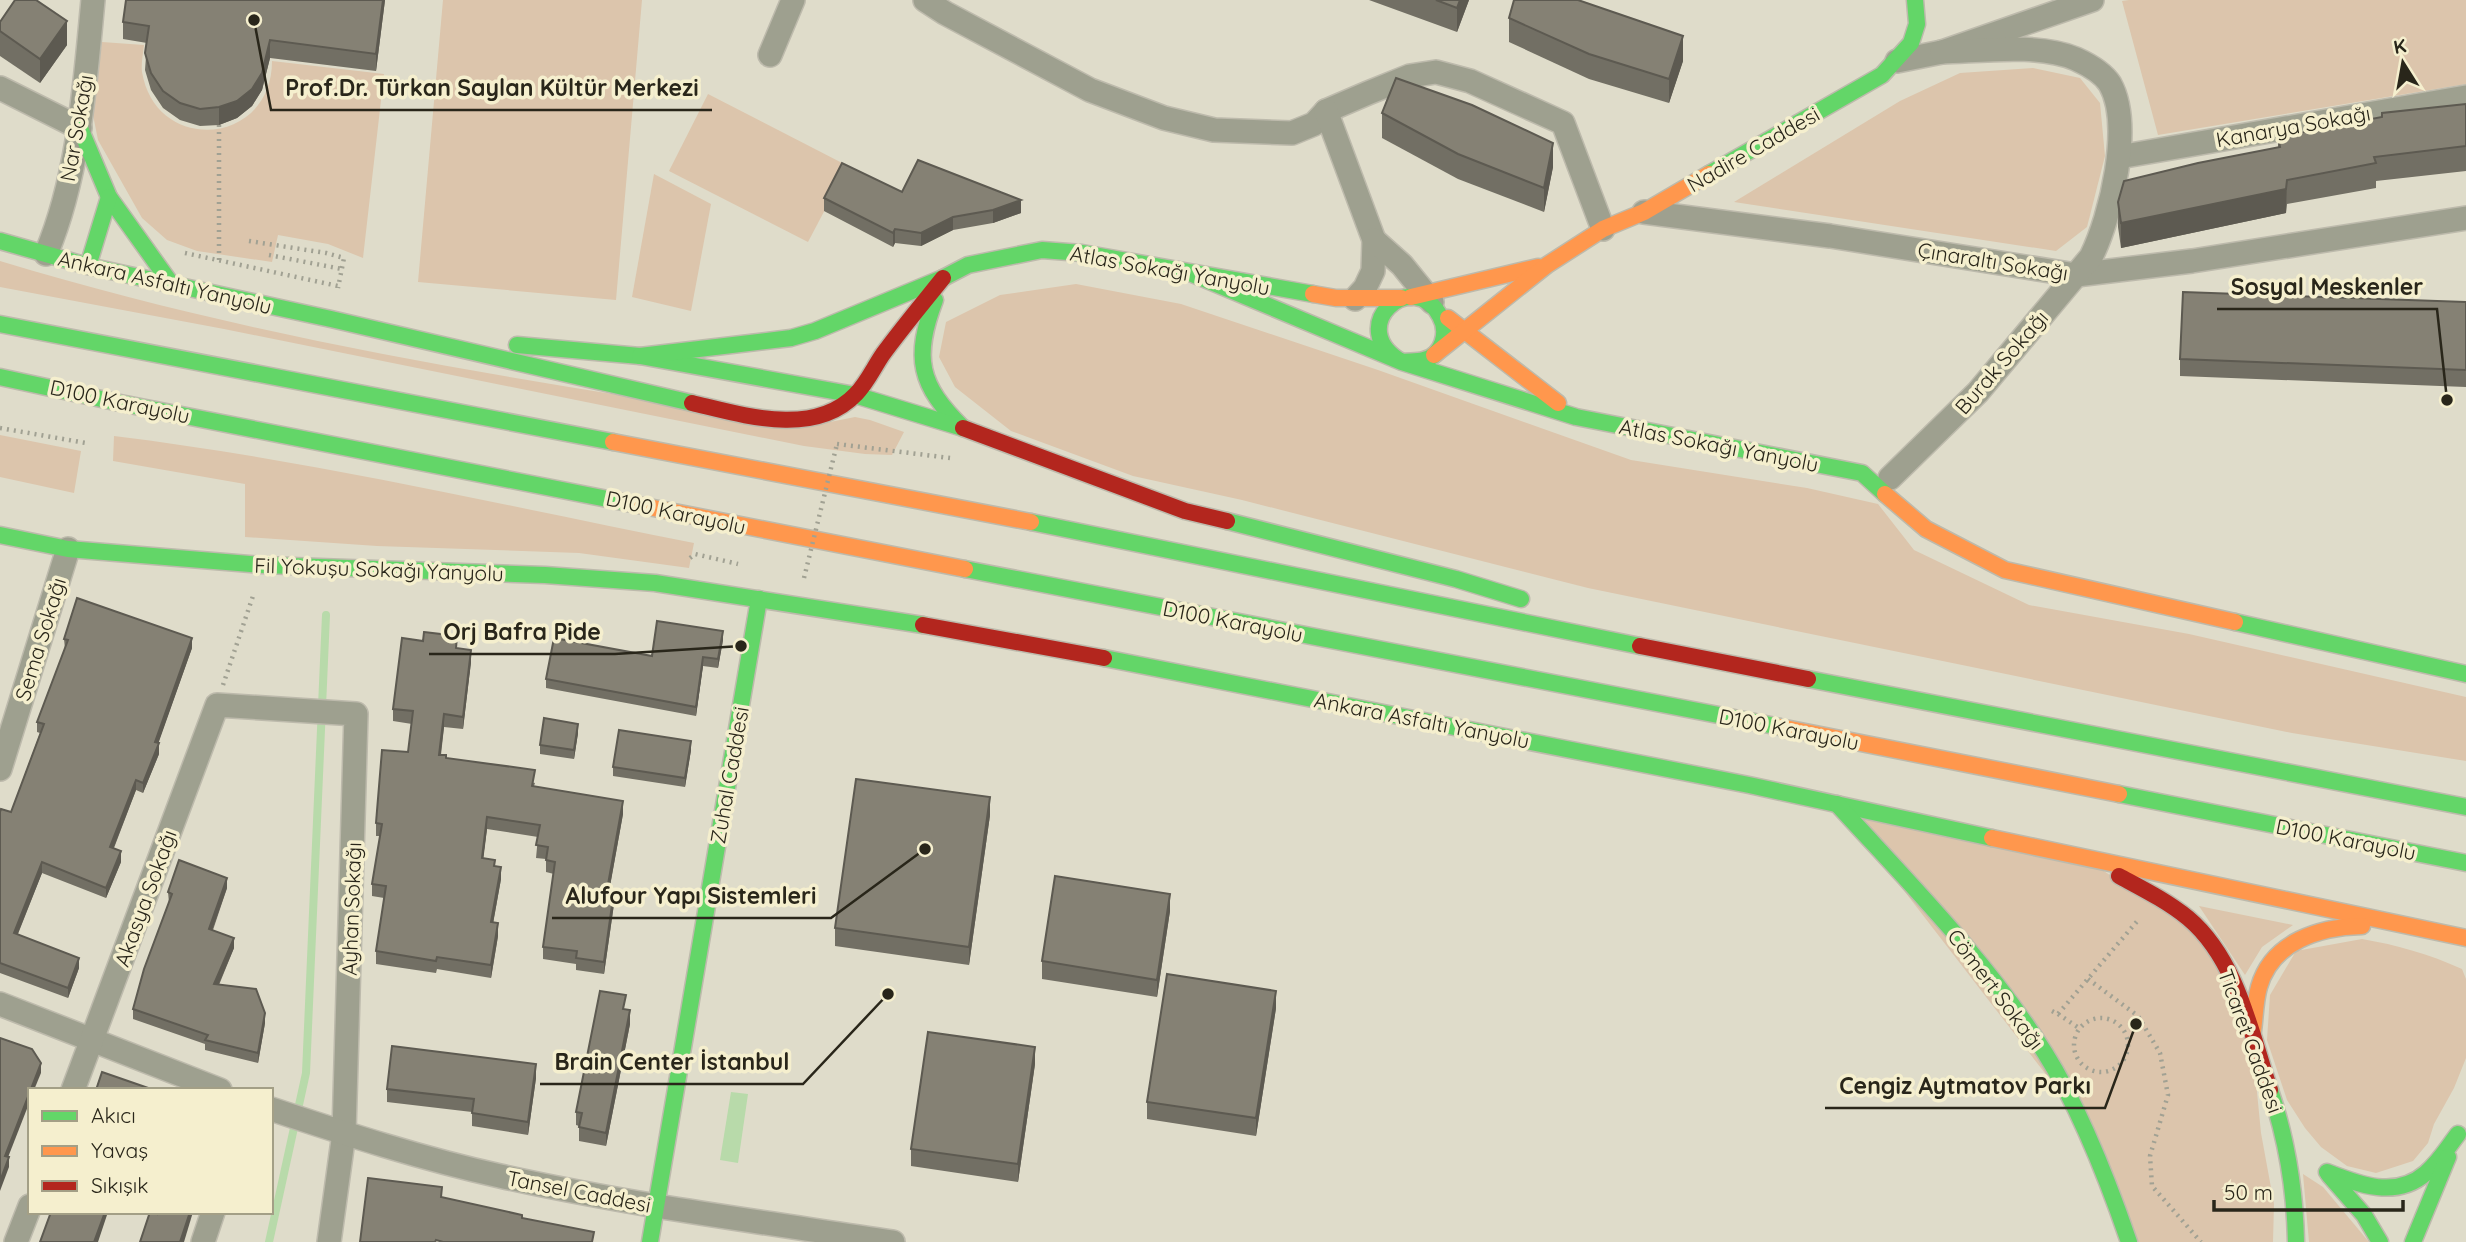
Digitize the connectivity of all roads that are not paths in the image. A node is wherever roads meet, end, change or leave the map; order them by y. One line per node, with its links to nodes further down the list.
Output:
1 (93, 0): 12 (street, Nar Sokağı)
2 (793, 0): 7 (street)
3 (925, 0): 11 (street)
4 (1915, 0): 8 (main road, Nadire Caddesi)
5 (2092, 0): 6 (street)
6 (1941, 52): 8 (street); 13 (street, Burak Sokağı)
7 (770, 55)
8 (1897, 61): 15 (main road, Nadire Caddesi)
9 (0, 88): 12 (street)
10 (2466, 97): 13 (street, Kanarya Sokağı)
11 (1326, 111): 17 (street); 18 (street)
12 (80, 128): 14 (main road); 20 (street, Nar Sokağı)
13 (2119, 157): 24 (street, Burak Sokağı)
14 (109, 197): 22 (main road); 26 (main road)
15 (1644, 212): 17 (main road, Nadire Caddesi); 24 (street, Çınaraltı Sokağı)
16 (2466, 218): 24 (street, Çınaraltı Sokağı)
17 (1603, 229): 21 (main road, Nadire Caddesi)
18 (1374, 240): 27 (street); 28 (street)
19 (0, 241): 20 (main road, Ankara Asfaltı Yanyolu)
20 (46, 254): 22 (main road, Ankara Asfaltı Yanyolu)
21 (1547, 265): 27 (main road, Nadire Caddesi); 32 (main road, Nadire Caddesi)
22 (88, 266): 26 (main road, Ankara Asfaltı Yanyolu)
23 (1190, 273): 25 (main road, Atlas Sokağı Yanyolu); 28 (main road, Atlas Sokağı Yanyolu); 35 (main road, Atlas Sokağı Yanyolu)
24 (2076, 275): 40 (street, Burak Sokağı)
25 (943, 278): 34 (main road, Atlas Sokağı Yanyolu); 37 (main road); 39 (main road)
26 (172, 285): 30 (main road, Ankara Asfaltı Yanyolu)
27 (1412, 296): 28 (main road, Atlas Sokağı Yanyolu); 29 (street); 35 (main road)
28 (1355, 299)
29 (1440, 312): 32 (main road, Atlas Sokağı Yanyolu); 33 (main road)
30 (331, 319): 34 (main road); 37 (main road)
31 (0, 324): 46 (main road)
32 (1464, 331): 33 (main road, Nadire Caddesi); 38 (main road, Atlas Sokağı Yanyolu)
33 (1434, 355): 35 (main road)
34 (640, 356): 37 (main road)
35 (1402, 362): 38 (main road, Atlas Sokağı Yanyolu)
36 (0, 377): 53 (main road, D100 Karayolu)
37 (855, 395): 39 (main road)
38 (1576, 418): 47 (main road, Atlas Sokağı Yanyolu)
39 (963, 428): 44 (main road)
40 (1891, 478)
41 (0, 536): 42 (main road, Fil Yokuşu Sokağı Yanyolu)
42 (68, 550): 43 (main road, Fil Yokuşu Sokağı Yanyolu); 49 (street, Sema Sokağı)
43 (759, 599): 50 (main road, Ankara Asfaltı Yanyolu); 68 (main road, Zuhal Caddesi)
44 (1536, 604)
45 (1575, 616): 46 (main road)
46 (1720, 662): 51 (main road)
47 (2466, 674)
48 (217, 705): 58 (street, Akasya Sokağı); 65 (street, Ayhan Sokağı)
49 (0, 769)
50 (1837, 804): 52 (main road, Ankara Asfaltı Yanyolu); 76 (main road, Cömert Sokağı)
51 (2466, 807)
52 (2083, 857): 54 (main road, Ankara Asfaltı Yanyolu); 59 (main road, Ticaret Caddesi)
53 (2466, 863)
54 (2403, 925): 55 (main road); 56 (main road); 59 (main road)
55 (2466, 938)
56 (2466, 951)
57 (0, 1004): 58 (street)
58 (92, 1040): 60 (street, Akasya Sokağı); 61 (street)
59 (2252, 1041): 64 (main road, Ticaret Caddesi)
60 (74, 1088)
61 (215, 1088)
62 (273, 1110): 65 (street, Tansel Caddesi)
63 (2466, 1116): 66 (main road)
64 (2283, 1128): 67 (main road, Ticaret Caddesi); 77 (main road, Ticaret Caddesi)
65 (344, 1133): 68 (street, Tansel Caddesi); 73 (street, Ayhan Sokağı)
66 (2458, 1134): 78 (main road); 79 (main road)
67 (2301, 1146)
68 (656, 1207): 74 (main road, Zuhal Caddesi); 75 (street, Tansel Caddesi)
69 (28, 1211): 71 (street)
70 (212, 1214): 72 (street)
71 (16, 1242)
72 (203, 1242)
73 (329, 1242)
74 (650, 1242)
75 (893, 1242)
76 (2129, 1242)
77 (2296, 1242)
78 (2380, 1242)
79 (2413, 1242)

